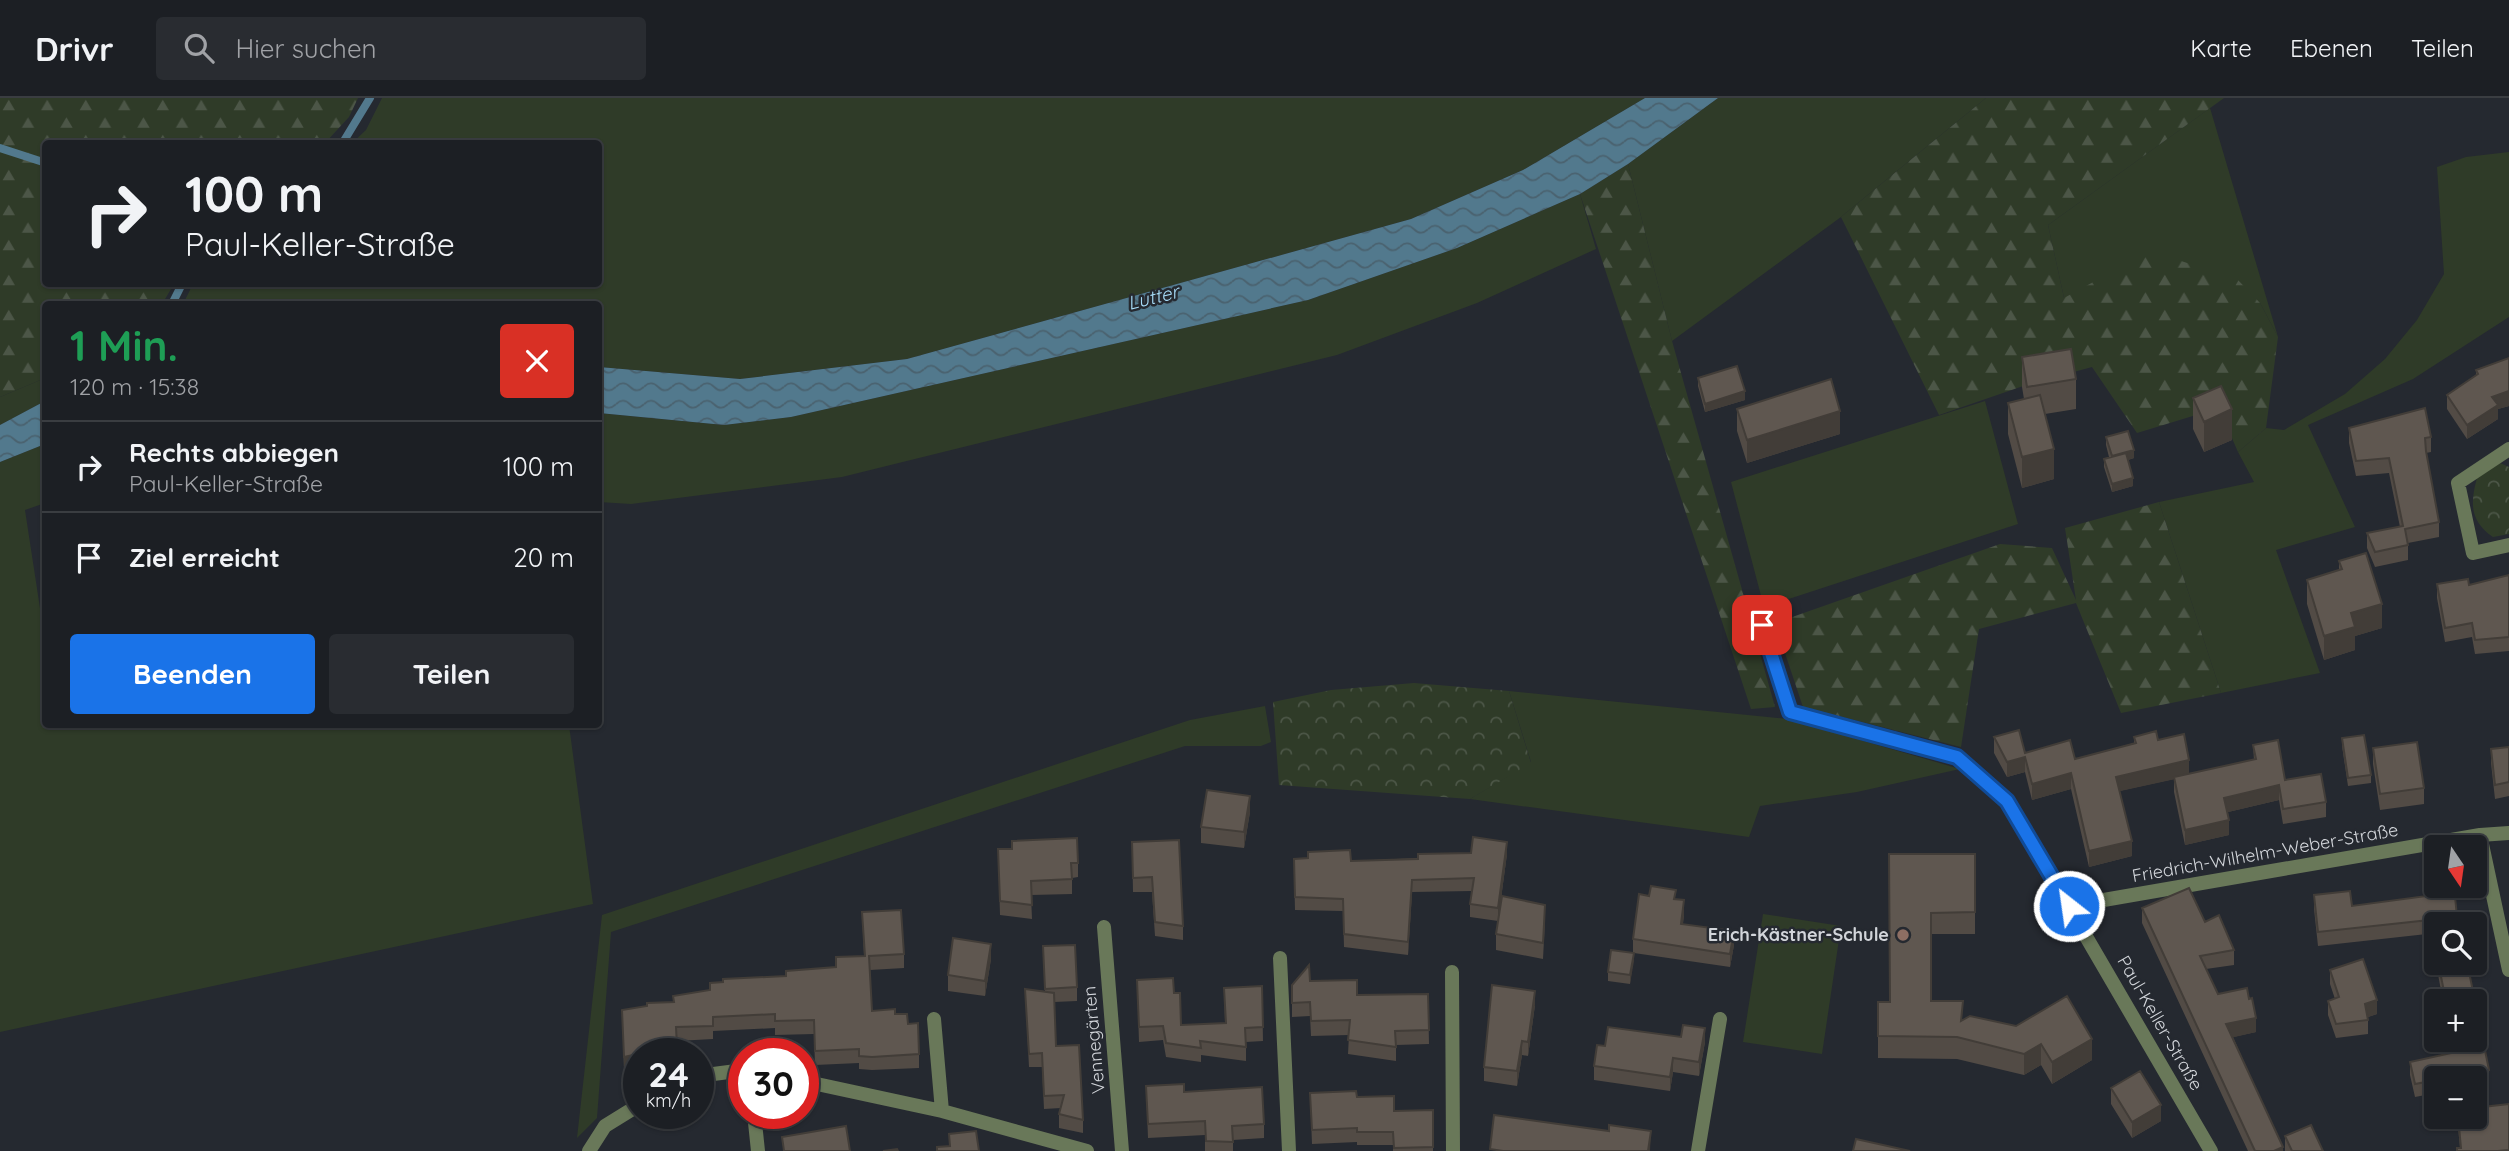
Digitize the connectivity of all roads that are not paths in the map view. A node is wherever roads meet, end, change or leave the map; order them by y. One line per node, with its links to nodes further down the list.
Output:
1 (2509, 449): 2 (street)
2 (2509, 545)
3 (1762, 625): 8 (street, Paul-Keller-Straße)
4 (2509, 833): 5 (street, Friedrich-Wilhelm-Weber-Straße)
5 (2480, 835)
6 (2424, 845): 8 (street, Friedrich-Wilhelm-Weber-Straße)
7 (2487, 868): 11 (street)
8 (2069, 906): 26 (street, Paul-Keller-Straße)
9 (1104, 927): 22 (street, Vennegärten)
10 (1280, 958): 23 (street)
11 (2509, 970)
12 (1452, 972): 24 (street)
13 (934, 1019): 16 (street)
14 (1720, 1019): 25 (street)
15 (819, 1084): 16 (street)
16 (942, 1111): 21 (street)
17 (623, 1115): 19 (street)
18 (756, 1129): 20 (street)
19 (589, 1151)
20 (758, 1151)
21 (1087, 1151)
22 (1122, 1151)
23 (1289, 1151)
24 (1453, 1151)
25 (1698, 1151)
26 (2211, 1151)

